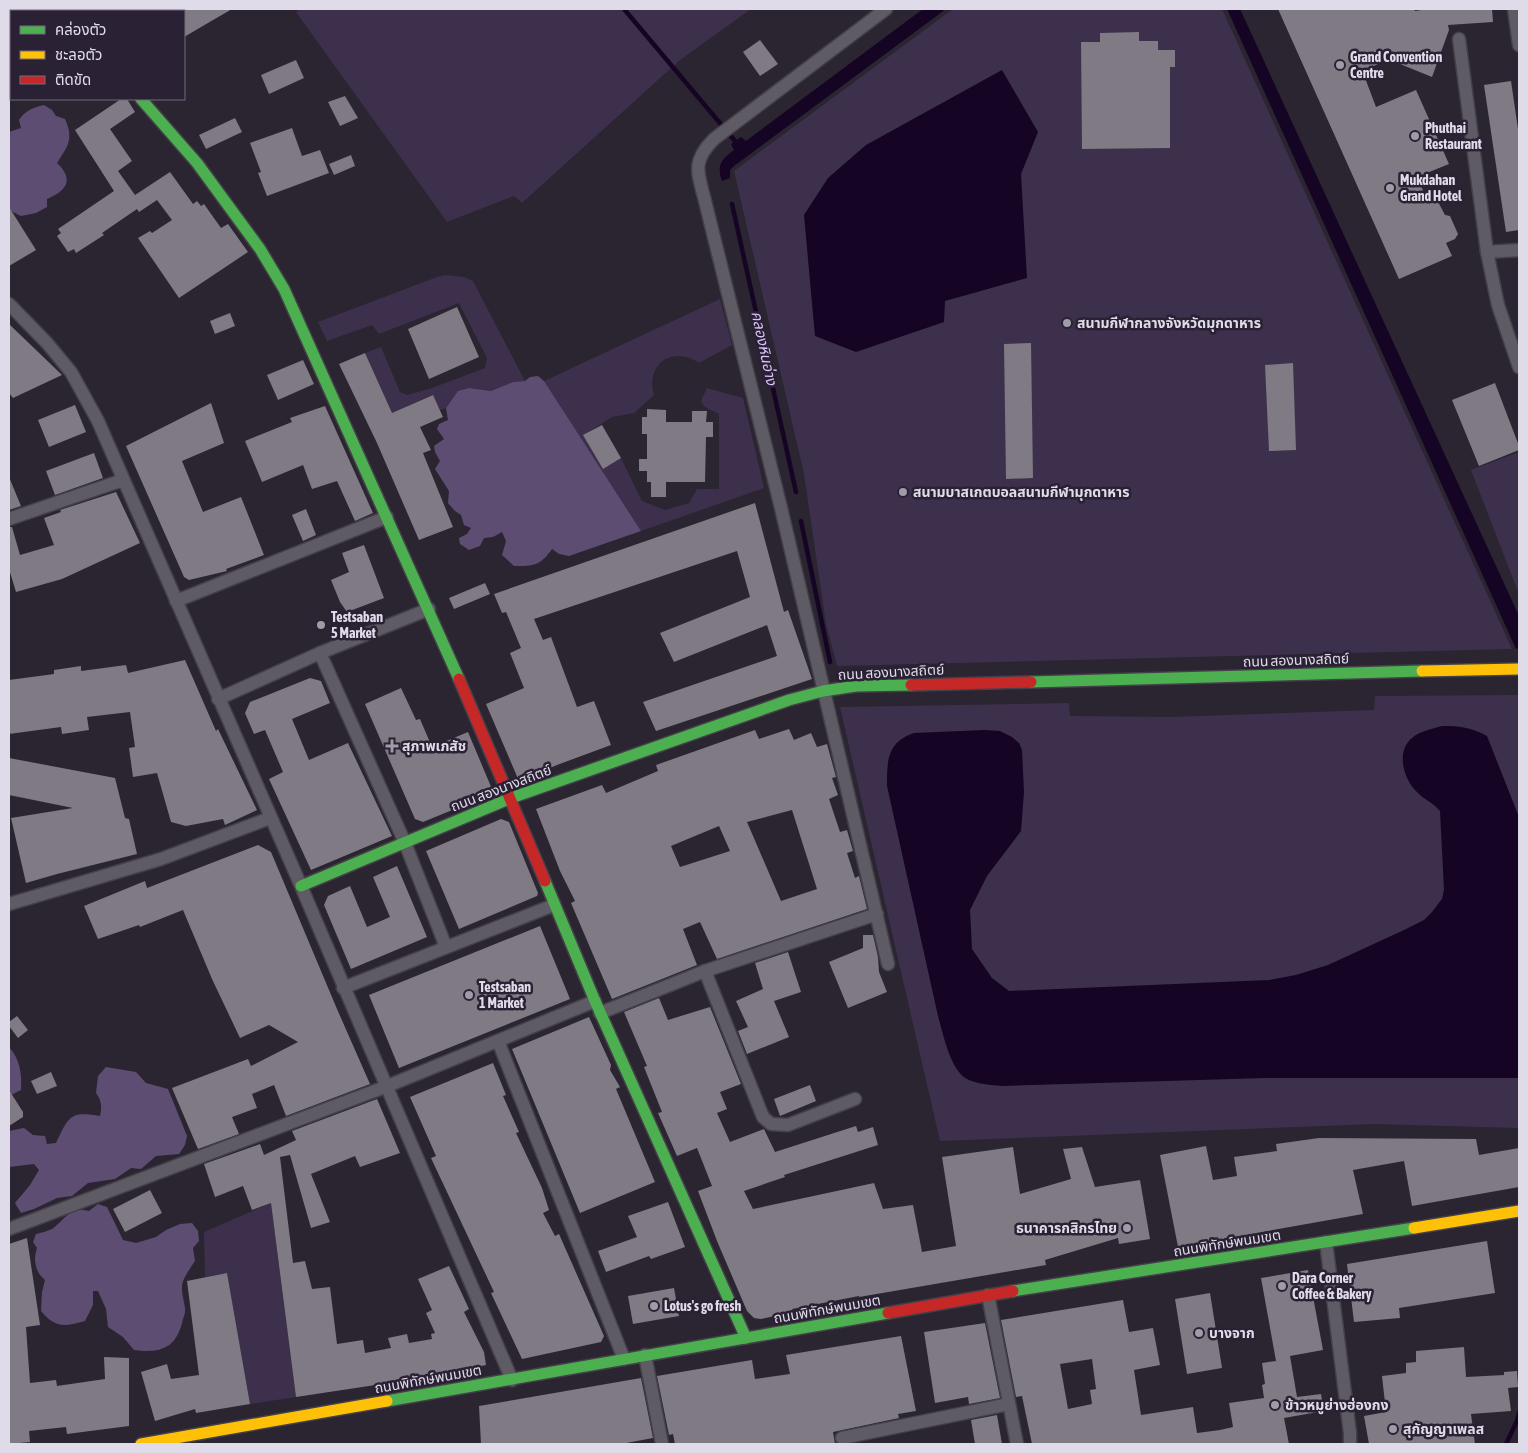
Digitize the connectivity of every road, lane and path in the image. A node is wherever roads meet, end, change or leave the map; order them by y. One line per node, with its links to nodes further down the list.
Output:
1 (886, 9): 18 (street)
2 (1514, 9): 3 (street)
3 (1518, 30): 5 (street)
4 (1459, 39): 8 (street)
5 (1519, 45)
6 (141, 100): 12 (street)
7 (1519, 250): 8 (street)
8 (1486, 252): 10 (street)
9 (9, 304): 11 (street)
10 (1519, 367)
11 (123, 480): 13 (street); 14 (street)
12 (387, 518): 14 (street); 15 (street)
13 (9, 519)
14 (176, 601): 19 (street)
15 (429, 609): 16 (street); 20 (street)
16 (320, 653): 19 (street); 22 (street)
17 (1519, 669): 18 (street, ถนน สองนางสถิตย์)
18 (823, 691): 20 (street, ถนน สองนางสถิตย์); 26 (street)
19 (218, 699): 21 (street)
20 (511, 798): 22 (street, ถนน สองนางสถิตย์); 25 (street)
21 (270, 818): 23 (street); 24 (street)
22 (405, 843): 23 (street, ถนน สองนางสถิตย์); 27 (street)
23 (301, 886): 30 (street)
24 (9, 904)
25 (554, 905): 27 (street); 31 (street)
26 (877, 914): 28 (street); 29 (street)
27 (446, 947): 30 (street)
28 (888, 964)
29 (704, 971): 31 (street); 34 (street)
30 (343, 988): 33 (street)
31 (598, 1007): 32 (street); 39 (street)
32 (498, 1041): 33 (street); 41 (street)
33 (385, 1087): 36 (street); 42 (street)
34 (855, 1098)
35 (1519, 1211): 37 (street, ถนนพิทักษ์พนมเขต)
36 (9, 1229)
37 (1326, 1242): 38 (street, ถนนพิทักษ์พนมเขต); 49 (street)
38 (988, 1295): 39 (street, ถนนพิทักษ์พนมเขต); 43 (street)
39 (746, 1338): 40 (street, ถนนพิทักษ์พนมเขต)
40 (646, 1355): 41 (street, ถนนพิทักษ์พนมเขต); 47 (street)
41 (624, 1359): 42 (street, ถนนพิทักษ์พนมเขต)
42 (512, 1380): 45 (street, ถนนพิทักษ์พนมเขต)
43 (1009, 1404): 44 (street); 48 (street)
44 (842, 1438)
45 (164, 1442): 46 (street, ถนนพิทักษ์พนมเขต)
46 (141, 1444)
47 (662, 1444)
48 (1017, 1444)
49 (1350, 1444)

